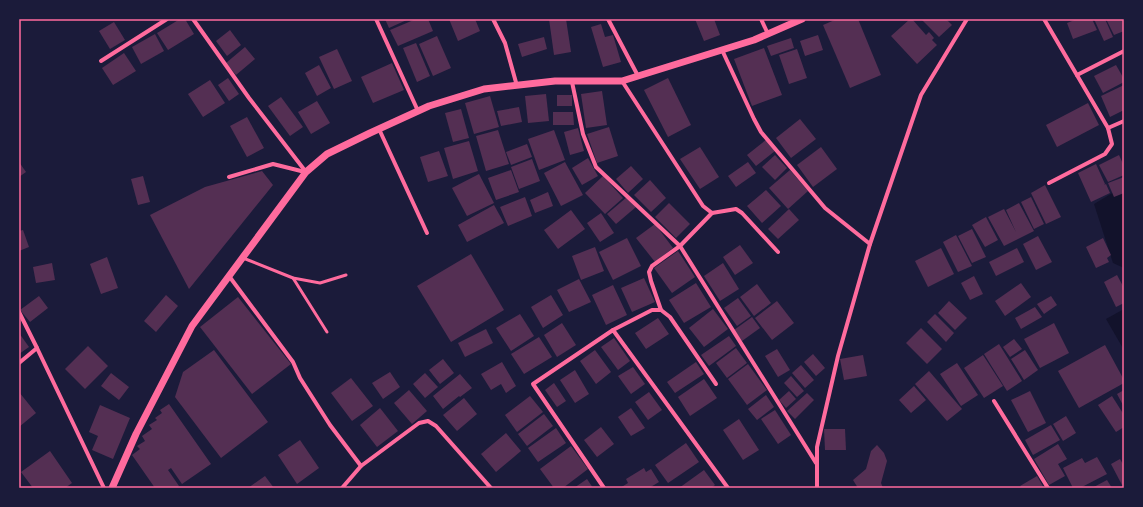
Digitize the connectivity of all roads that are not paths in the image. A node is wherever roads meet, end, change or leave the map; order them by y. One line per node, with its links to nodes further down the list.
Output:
1 (167, 19): 13 (street)
2 (193, 19): 23 (street)
3 (376, 19): 19 (street)
4 (493, 19): 18 (street)
5 (608, 19): 15 (street)
6 (761, 19): 10 (street)
7 (802, 19): 10 (street)
8 (967, 19): 28 (street)
9 (1044, 19): 14 (street)
10 (768, 34): 11 (street)
11 (722, 50): 15 (street); 28 (street)
12 (1124, 51): 14 (street)
13 (101, 61)
14 (1077, 75): 21 (street)
15 (638, 76): 16 (street)
16 (622, 81): 17 (street); 26 (street)
17 (572, 82): 18 (street); 29 (street)
18 (517, 86): 19 (street)
19 (418, 111): 22 (street)
20 (1124, 121): 21 (street)
21 (1108, 128): 25 (street)
22 (379, 129): 23 (street); 27 (street)
23 (306, 172): 24 (street); 31 (street)
24 (229, 177)
25 (1049, 183)
26 (712, 213): 29 (street); 30 (street)
27 (427, 233)
28 (870, 244): 43 (street)
29 (680, 246): 35 (street); 43 (street)
30 (778, 252)
31 (243, 258): 33 (street); 34 (lane)
32 (346, 275): 34 (lane)
33 (229, 276): 44 (street); 46 (street)
34 (294, 278): 38 (lane)
35 (662, 310): 37 (street); 41 (street)
36 (19, 312): 39 (street)
37 (613, 330): 49 (street); 50 (street)
38 (327, 332)
39 (37, 348): 40 (street); 45 (street)
40 (19, 363)
41 (716, 384)
42 (994, 401): 52 (street)
43 (817, 463): 51 (street)
44 (361, 466): 47 (street); 48 (street)
45 (104, 488)
46 (112, 488)
47 (342, 488)
48 (491, 488)
49 (604, 488)
50 (728, 488)
51 (817, 488)
52 (1048, 488)

